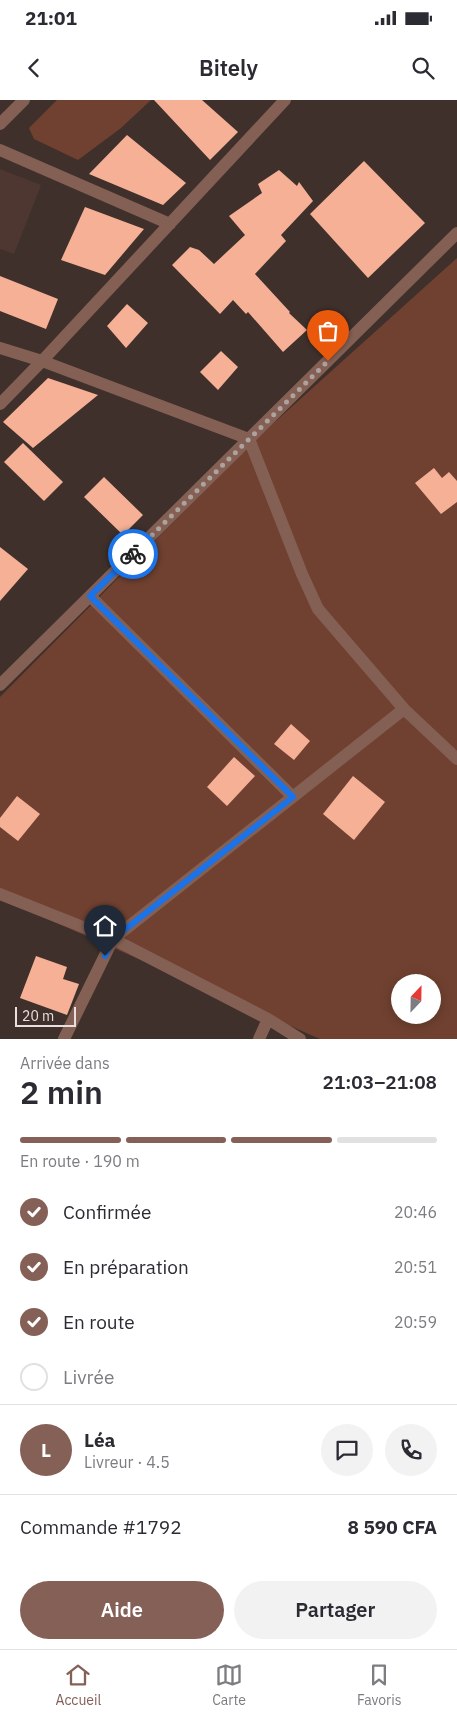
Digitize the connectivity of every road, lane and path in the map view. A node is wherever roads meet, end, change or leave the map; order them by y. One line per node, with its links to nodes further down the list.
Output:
1 (24, 100): 3 (street)
2 (285, 100): 5 (street)
3 (0, 124)
4 (0, 150): 5 (street)
5 (170, 224): 8 (street)
6 (457, 233): 10 (street)
7 (0, 348): 8 (street)
8 (42, 362): 9 (street); 10 (street)
9 (0, 404)
10 (249, 440): 11 (street); 13 (street)
11 (90, 596): 12 (street); 15 (street)
12 (0, 685)
13 (404, 709): 14 (street); 15 (street)
14 (457, 759)
15 (293, 797): 17 (street)
16 (0, 894): 17 (street)
17 (113, 939): 18 (street); 19 (street)
18 (268, 1019): 20 (street); 21 (street)
19 (64, 1039)
20 (259, 1039)
21 (300, 1039)

